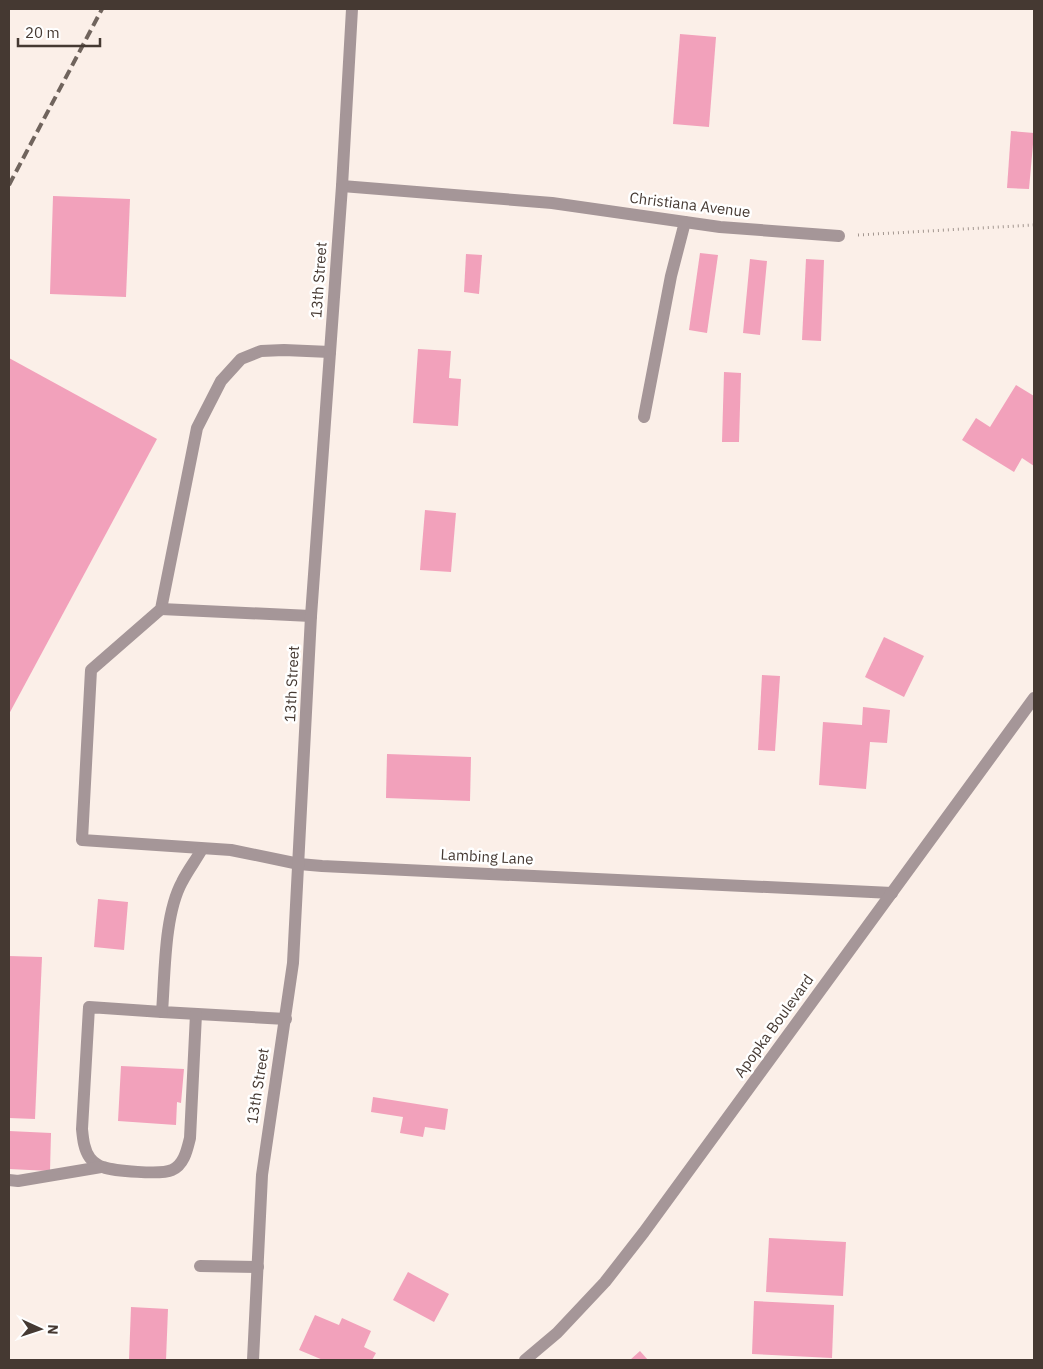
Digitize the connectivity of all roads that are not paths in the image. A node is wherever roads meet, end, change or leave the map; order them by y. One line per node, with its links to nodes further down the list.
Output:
1 (352, 9): 2 (street, 13th Street)
2 (342, 186): 3 (street, Christiana Avenue); 5 (street, 13th Street)
3 (685, 222): 4 (street, Christiana Avenue); 6 (street)
4 (839, 236)
5 (330, 352): 7 (street); 8 (street, 13th Street)
6 (644, 417)
7 (161, 609): 8 (street); 10 (street, Lambing Lane)
8 (311, 616): 11 (street, 13th Street)
9 (1034, 698): 12 (street, Apopka Boulevard)
10 (202, 849): 11 (street, Lambing Lane); 13 (street)
11 (299, 864): 12 (street, Lambing Lane); 15 (street, 13th Street)
12 (892, 893): 21 (street, Apopka Boulevard)
13 (162, 1012): 14 (street); 16 (street)
14 (196, 1014): 15 (street); 16 (street)
15 (286, 1019): 19 (street, 13th Street)
16 (101, 1167): 17 (street)
17 (9, 1180)
18 (200, 1266): 19 (street)
19 (258, 1267): 20 (street, 13th Street)
20 (253, 1360)
21 (525, 1360)

